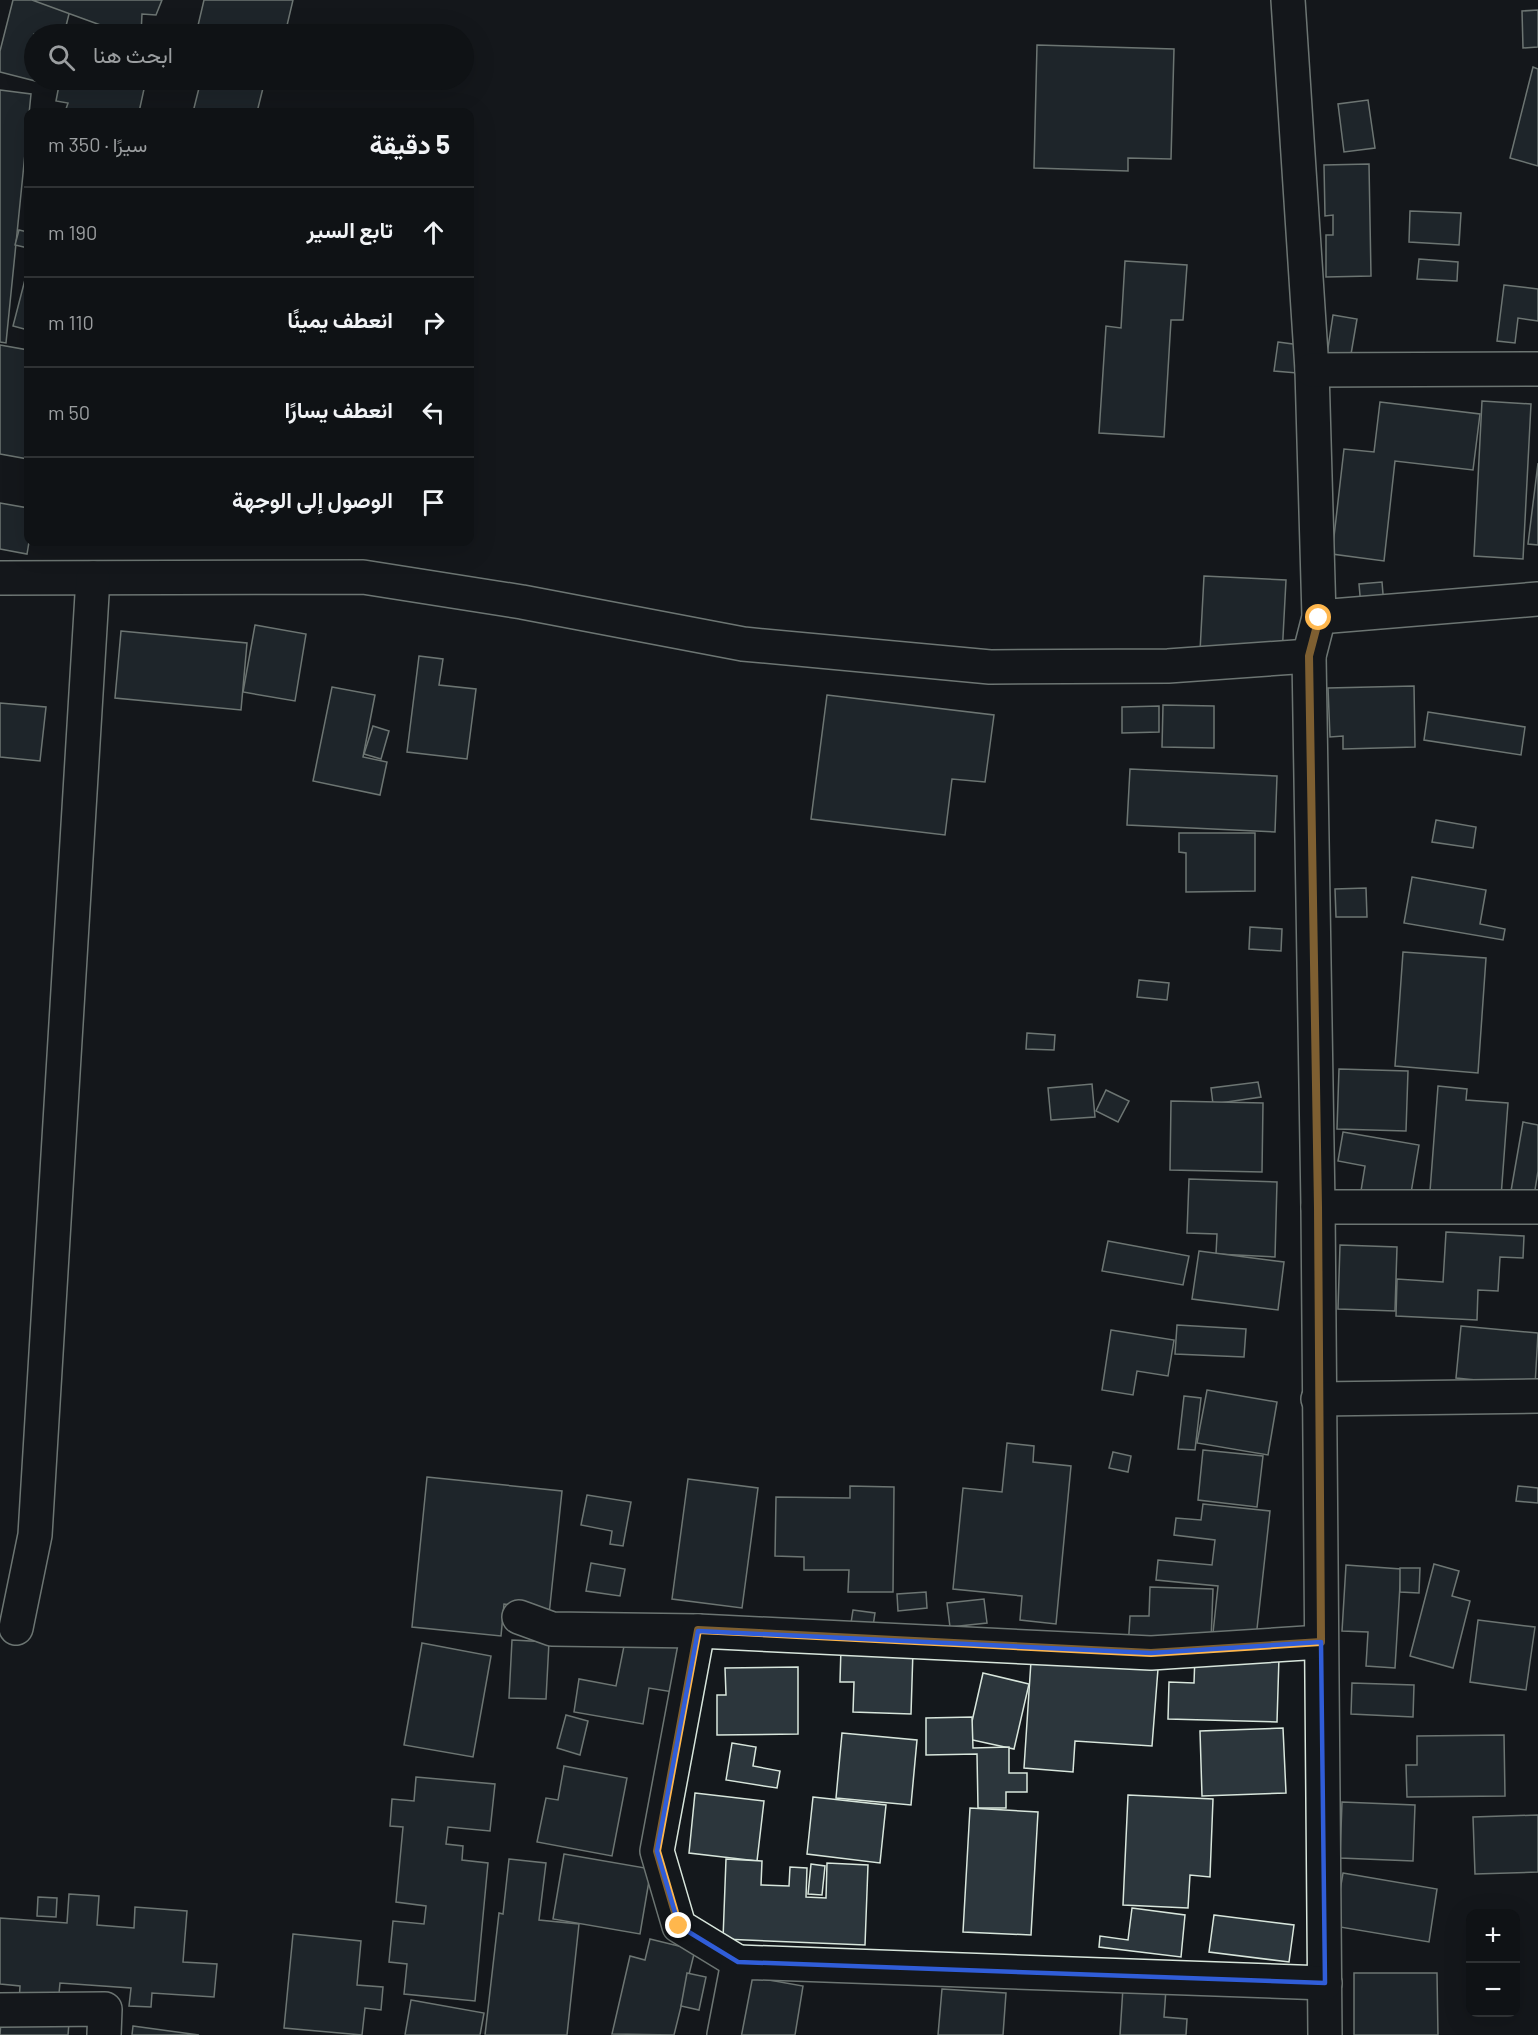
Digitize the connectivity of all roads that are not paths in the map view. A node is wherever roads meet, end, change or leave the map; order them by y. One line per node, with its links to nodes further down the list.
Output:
1 (1288, 0): 3 (street)
2 (1538, 369): 3 (street)
3 (1312, 370): 7 (street)
4 (0, 578): 5 (street)
5 (93, 578): 8 (street); 14 (street)
6 (1538, 599): 7 (street)
7 (1319, 618): 8 (street)
8 (1309, 656): 9 (street)
9 (1318, 1207): 10 (street); 12 (street)
10 (1538, 1208)
11 (1538, 1396): 12 (street)
12 (1318, 1399): 16 (street)
13 (519, 1617): 15 (street)
14 (16, 1628)
15 (698, 1630): 16 (street); 17 (street)
16 (1321, 1642): 18 (street)
17 (738, 1962): 18 (street); 21 (street)
18 (1324, 1983): 22 (street)
19 (0, 2010): 20 (street)
20 (104, 2035)
21 (724, 2035)
22 (1325, 2035)

